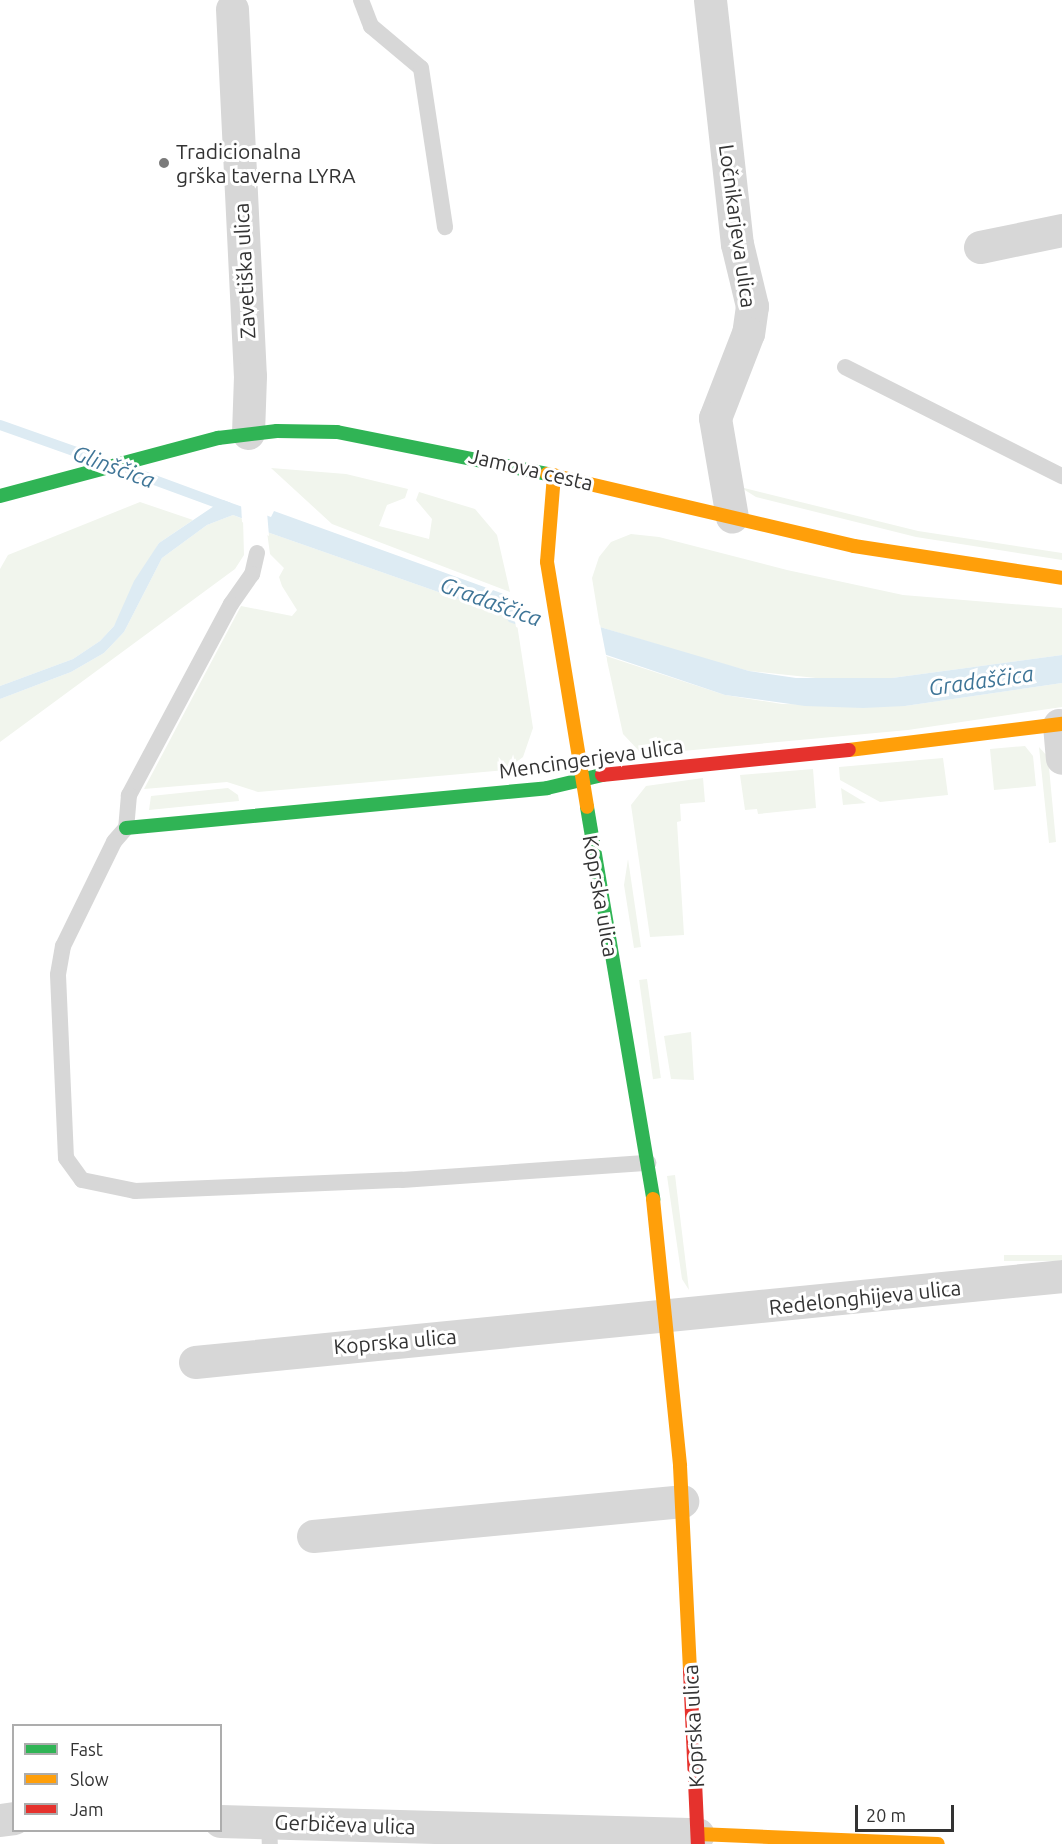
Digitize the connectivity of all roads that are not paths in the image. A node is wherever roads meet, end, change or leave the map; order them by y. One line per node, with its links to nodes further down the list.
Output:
1 (361, 0): 4 (lane)
2 (710, 0): 12 (street, Ločnikarjeva ulica)
3 (232, 4): 8 (street, Zavetiška ulica)
4 (445, 227)
5 (1062, 230): 6 (street)
6 (980, 247)
7 (845, 367): 10 (lane)
8 (248, 434): 9 (street, Jamova cesta); 11 (street, Jamova cesta)
9 (554, 474): 12 (street, Jamova cesta); 17 (street, Koprska ulica)
10 (1062, 476)
11 (0, 496)
12 (732, 517): 14 (street, Jamova cesta)
13 (256, 552): 18 (lane)
14 (1062, 578)
15 (1060, 724): 16 (street); 17 (street, Mencingerjeva ulica)
16 (1062, 758)
17 (583, 780): 18 (street, Mencingerjeva ulica); 19 (street, Koprska ulica)
18 (126, 828): 19 (lane)
19 (648, 1163): 21 (street, Koprska ulica)
20 (1062, 1276): 21 (street, Redelonghijeva ulica)
21 (667, 1317): 22 (street, Koprska ulica); 23 (street, Koprska ulica)
22 (195, 1362)
23 (682, 1501): 24 (street); 27 (street, Koprska ulica)
24 (313, 1536)
25 (222, 1821): 26 (street, Gerbičeva ulica)
26 (270, 1833): 27 (street, Gerbičeva ulica)
27 (698, 1839): 28 (street, Gerbičeva ulica)
28 (938, 1844)

